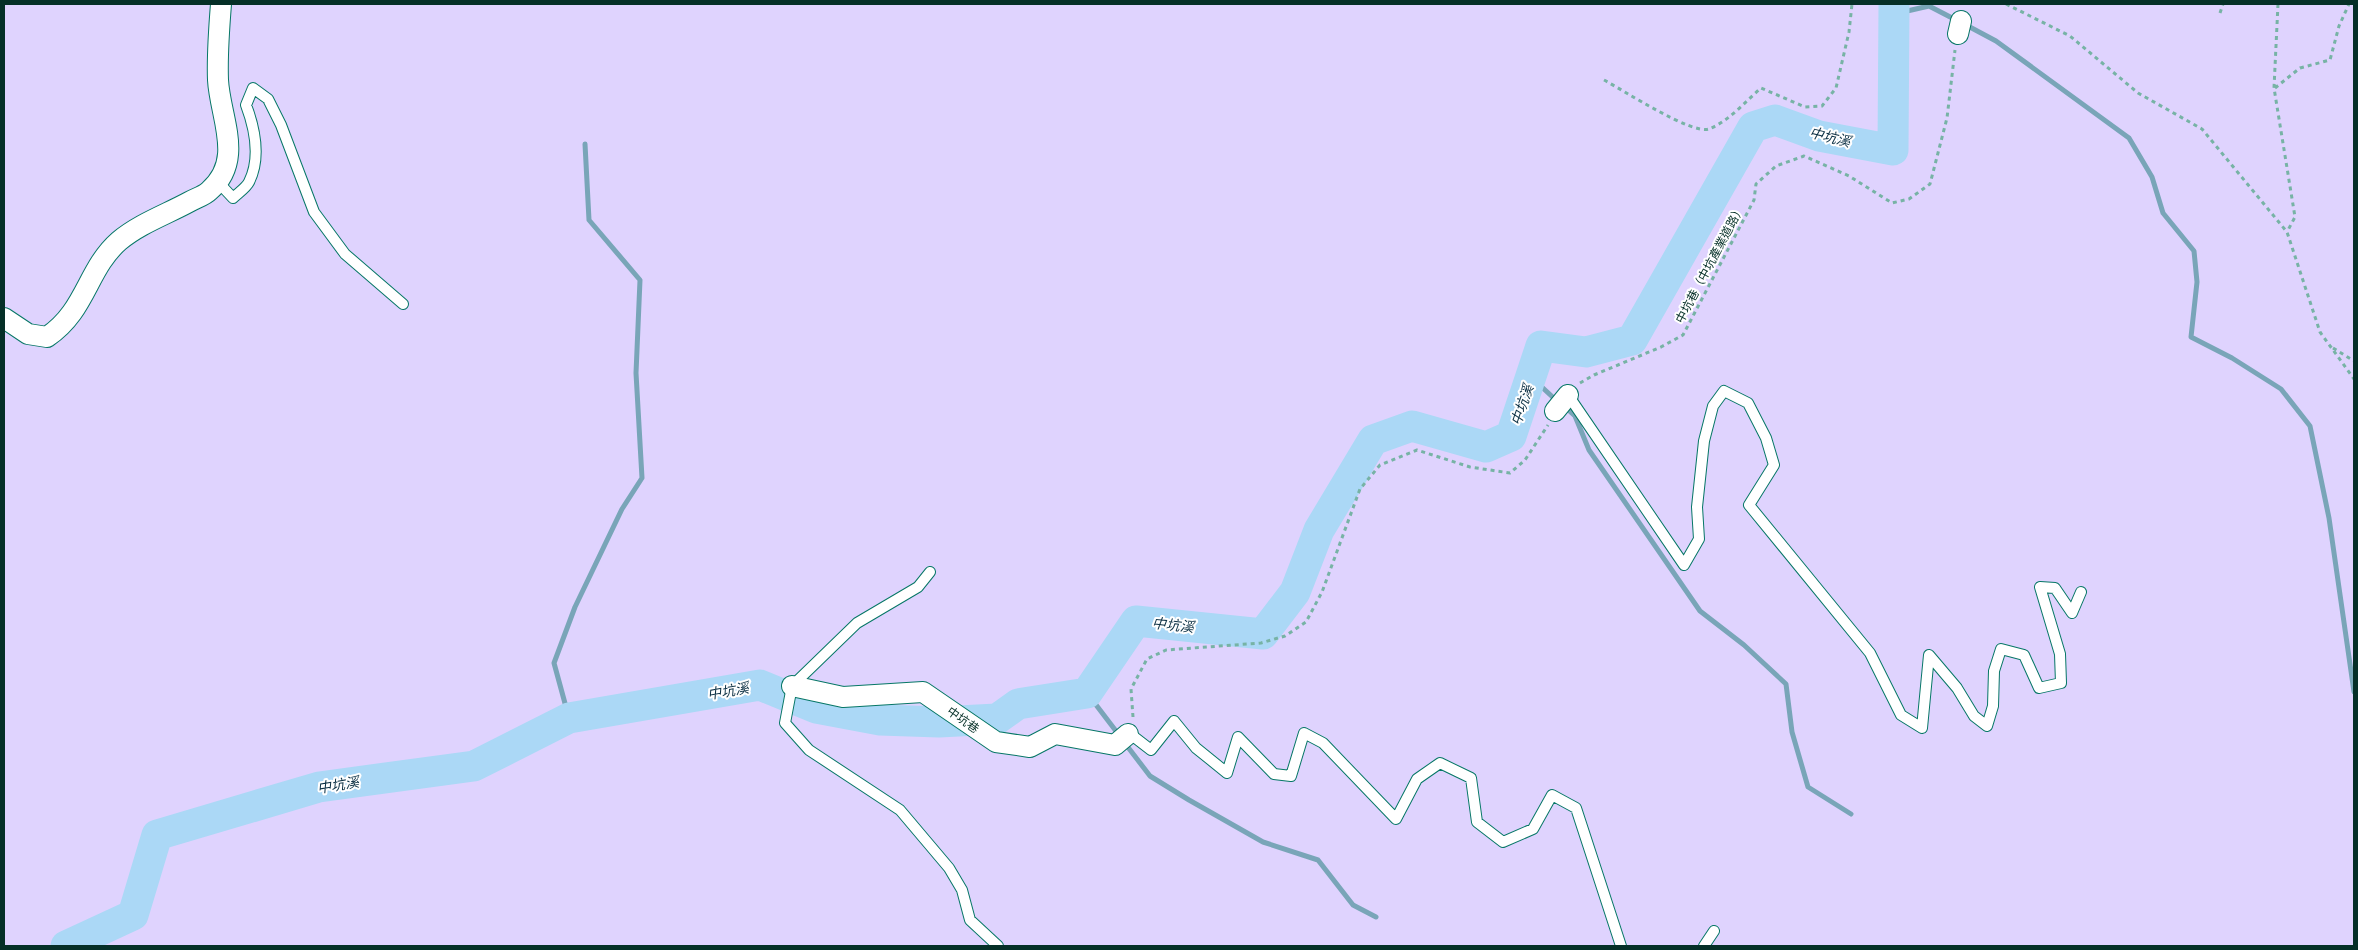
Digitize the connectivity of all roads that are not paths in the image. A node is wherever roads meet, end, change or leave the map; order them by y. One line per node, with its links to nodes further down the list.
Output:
1 (221, 4): 2 (street)
2 (218, 182): 3 (lane); 4 (street)
3 (403, 304)
4 (4, 318)
5 (1568, 395): 6 (street); 8 (lane)
6 (1555, 411)
7 (930, 572): 9 (lane)
8 (2081, 592)
9 (792, 687): 10 (street, 中坑巷); 12 (lane)
10 (1124, 737): 13 (lane)
11 (1714, 931): 14 (lane)
12 (998, 946)
13 (1621, 946)
14 (1704, 946)

